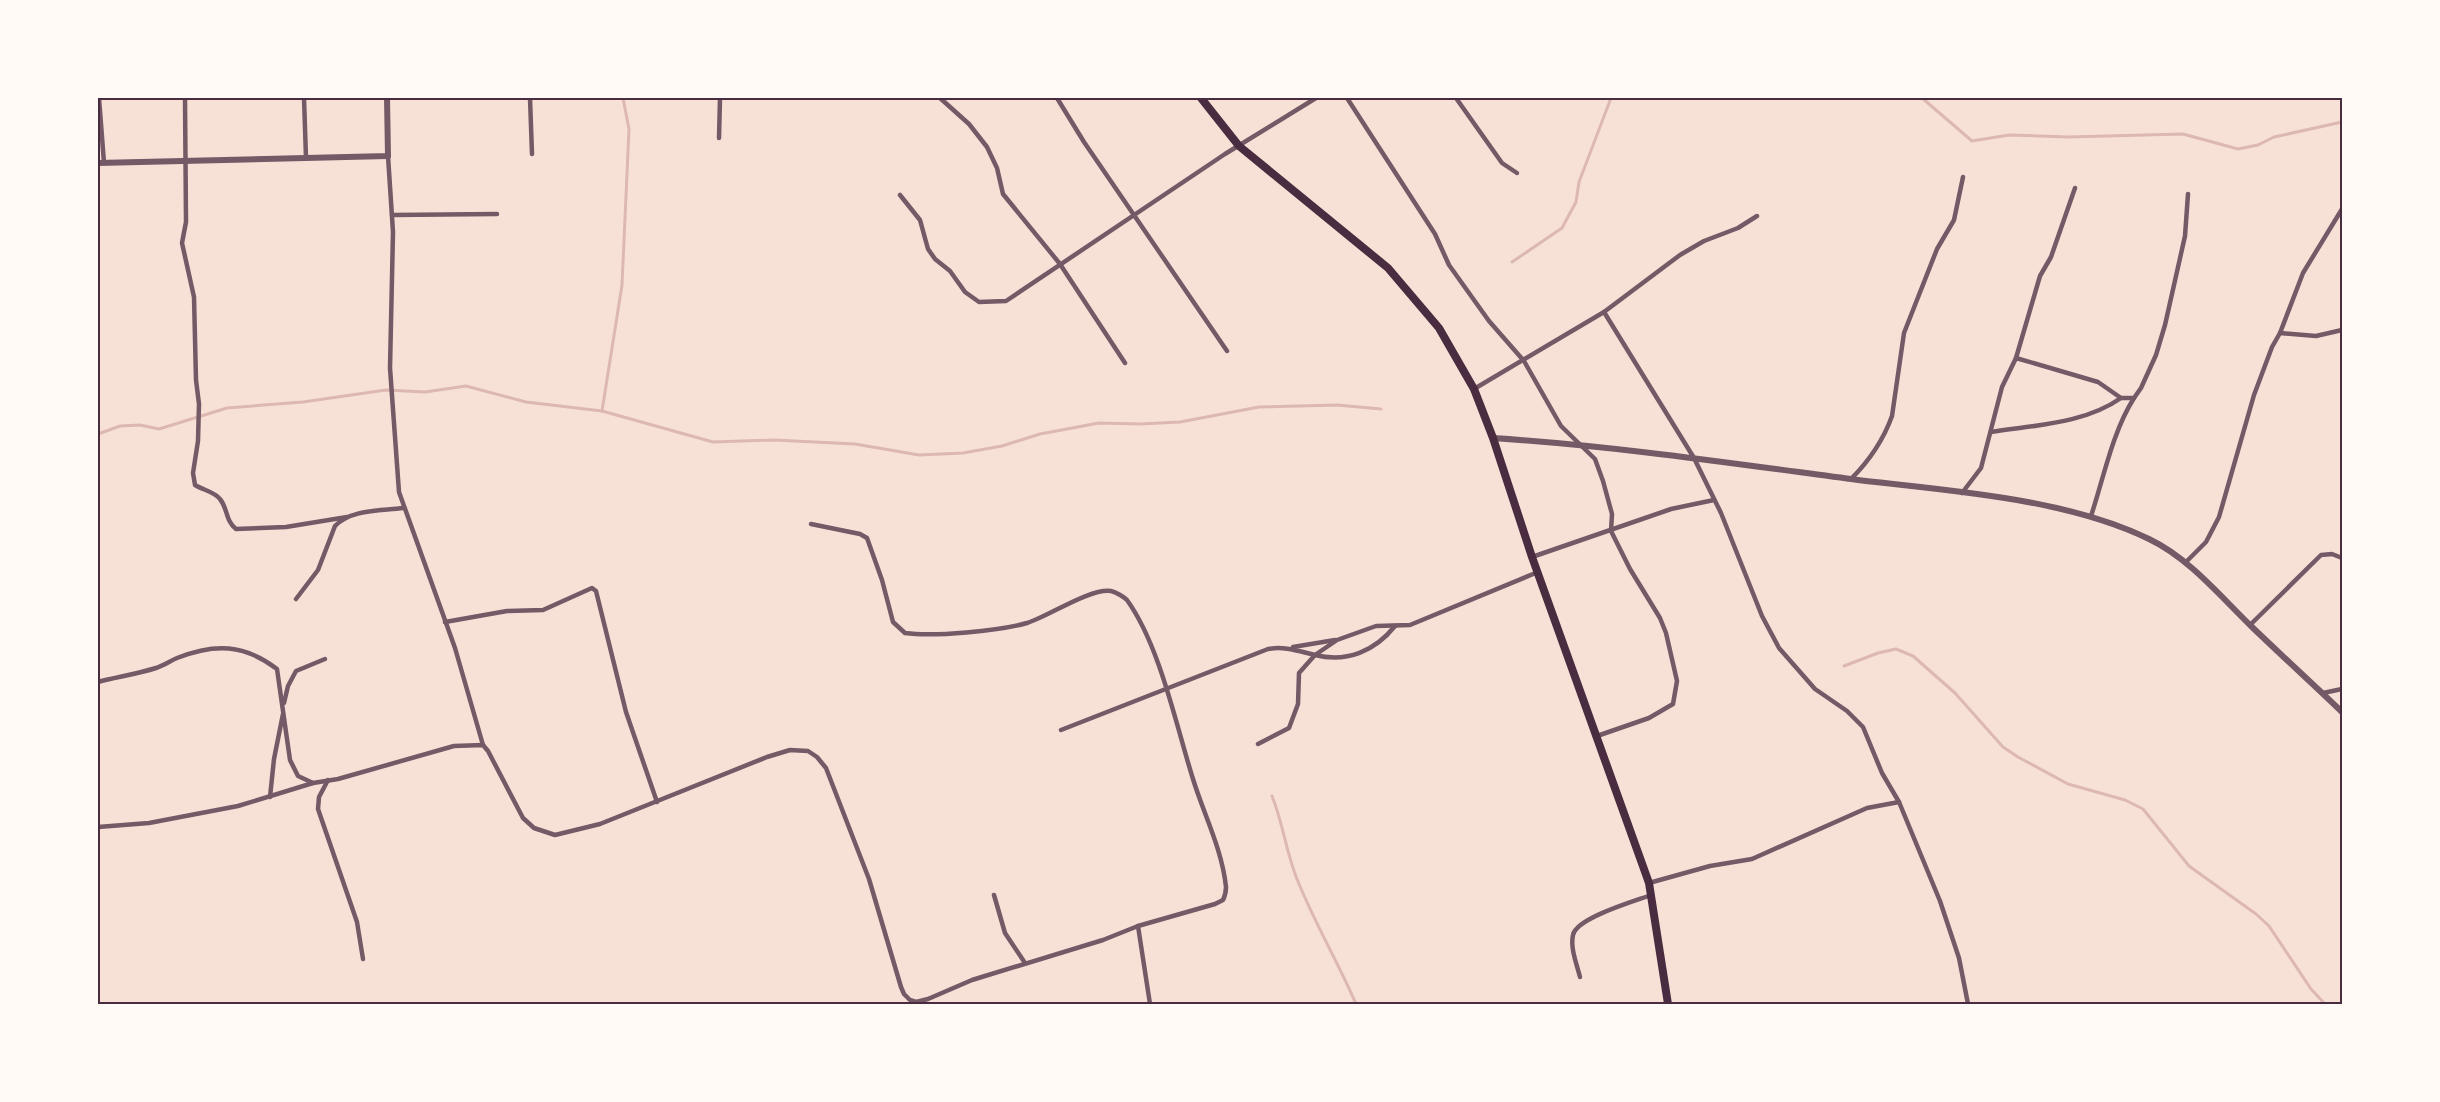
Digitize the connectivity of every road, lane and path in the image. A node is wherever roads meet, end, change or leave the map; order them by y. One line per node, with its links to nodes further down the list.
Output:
1 (99, 98): 19 (street)
2 (185, 98): 18 (street)
3 (304, 98): 17 (street)
4 (387, 98): 16 (street)
5 (530, 98): 15 (street)
6 (720, 98): 13 (street)
7 (940, 98): 30 (street)
8 (1057, 98): 28 (street)
9 (1201, 98): 14 (main road)
10 (1316, 98): 14 (street)
11 (1347, 98): 36 (street)
12 (1456, 98): 20 (street)
13 (719, 138)
14 (1239, 146): 28 (street); 38 (main road)
15 (532, 154)
16 (388, 156): 17 (street); 27 (street)
17 (306, 158): 18 (street)
18 (186, 161): 19 (street); 50 (street)
19 (101, 163)
20 (1517, 173)
21 (1963, 177): 45 (street)
22 (2075, 188): 35 (street)
23 (2188, 194): 40 (street)
24 (900, 195): 30 (street)
25 (2343, 209): 33 (street)
26 (497, 214): 27 (street)
27 (392, 215): 48 (street)
28 (1135, 215): 30 (street); 34 (street)
29 (1757, 216): 31 (street)
30 (1060, 264): 37 (street)
31 (1604, 312): 36 (street); 44 (street)
32 (2343, 330): 33 (street)
33 (2280, 333): 55 (street)
34 (1227, 351)
35 (2016, 358): 39 (street); 41 (street)
36 (1524, 361): 38 (street); 43 (street)
37 (1125, 363)
38 (1474, 389): 42 (main road)
39 (2121, 398): 40 (street); 41 (street)
40 (2134, 398): 49 (street)
41 (1991, 432): 46 (street)
42 (1493, 438): 43 (street); 53 (main road)
43 (1581, 444): 44 (street); 52 (street)
44 (1694, 458): 45 (street); 47 (street)
45 (1851, 479): 46 (street)
46 (1962, 493): 49 (street)
47 (1714, 500): 52 (street); 81 (street)
48 (403, 508): 50 (street); 58 (street)
49 (2091, 516): 55 (street)
50 (347, 517): 57 (street)
51 (811, 524): 68 (street)
52 (1611, 531): 53 (street); 74 (street)
53 (1532, 557): 56 (main road)
54 (2343, 558): 59 (street)
55 (2185, 563): 59 (street)
56 (1538, 572): 60 (street); 74 (main road)
57 (296, 599)
58 (445, 622): 76 (street); 80 (street)
59 (2250, 625): 70 (street)
60 (1395, 626): 61 (street); 63 (street)
61 (1337, 639): 62 (street); 63 (street)
62 (1291, 648): 63 (street); 68 (street)
63 (1315, 655): 75 (street)
64 (325, 659): 65 (street)
65 (294, 674): 66 (street); 71 (street)
66 (280, 677): 67 (street); 71 (street)
67 (98, 682)
68 (1165, 688): 73 (street); 86 (street)
69 (2343, 689): 70 (street)
70 (2323, 693): 72 (street)
71 (284, 706): 78 (street); 79 (street)
72 (2343, 712)
73 (1060, 730)
74 (1597, 736): 83 (main road)
75 (1258, 744)
76 (483, 745): 77 (street); 80 (street)
77 (328, 780): 78 (street); 87 (street)
78 (313, 783): 79 (street)
79 (270, 797): 82 (street)
80 (657, 802): 88 (street)
81 (1899, 802): 83 (street); 92 (street)
82 (98, 827)
83 (1649, 883): 85 (main road)
84 (994, 895): 88 (street)
85 (1651, 895): 89 (street); 91 (main road)
86 (1138, 926): 88 (street); 90 (street)
87 (363, 959)
88 (1025, 963)
89 (1580, 977)
90 (1150, 1005)
91 (1668, 1005)
92 (1968, 1005)

